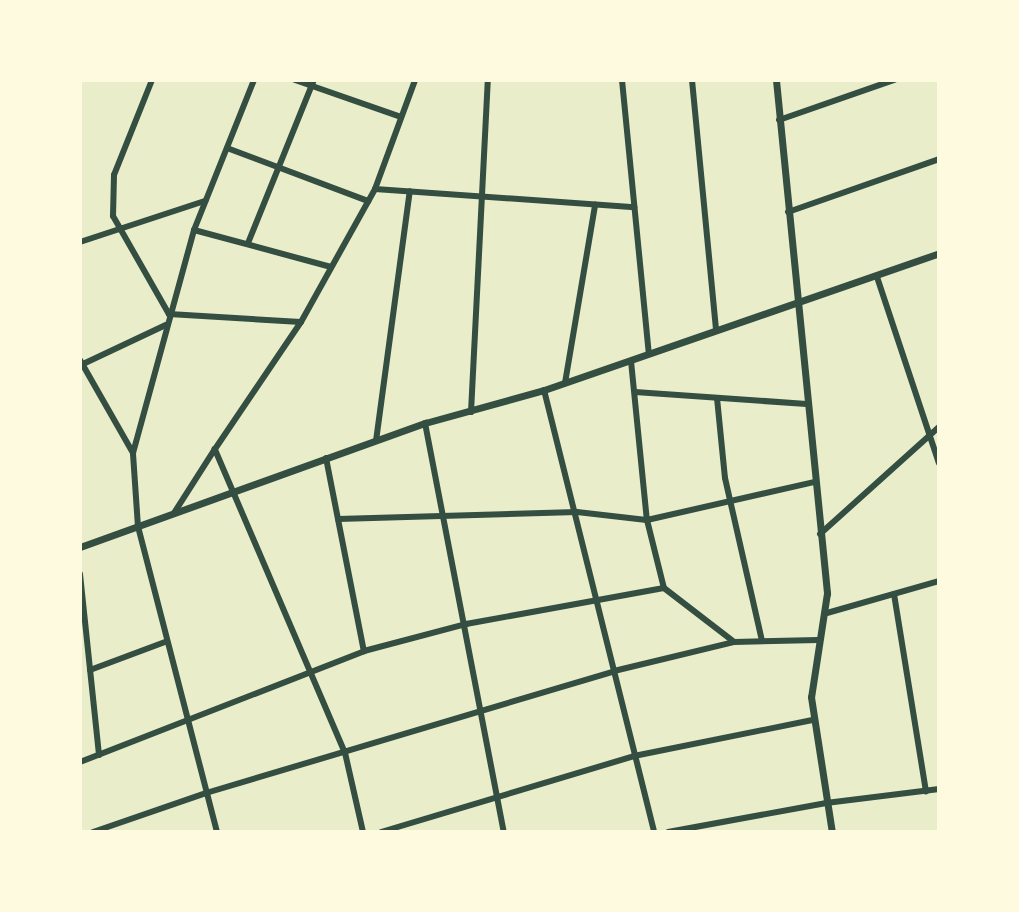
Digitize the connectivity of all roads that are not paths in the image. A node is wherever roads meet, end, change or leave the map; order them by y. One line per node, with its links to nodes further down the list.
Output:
1 (152, 80): 24 (street)
2 (254, 80): 13 (street)
3 (295, 80): 10 (street)
4 (415, 80): 11 (street)
5 (488, 80): 18 (street)
6 (622, 80): 22 (street)
7 (692, 80): 35 (street)
8 (776, 80): 12 (street)
9 (894, 80): 12 (street)
10 (312, 83): 11 (street); 15 (street)
11 (401, 117): 16 (street)
12 (779, 120): 23 (street)
13 (227, 148): 15 (street); 19 (street)
14 (939, 159): 23 (street)
15 (279, 168): 20 (street); 27 (street)
16 (375, 189): 17 (street); 20 (street)
17 (410, 191): 18 (street); 48 (street)
18 (482, 197): 21 (street); 44 (street)
19 (205, 201): 24 (street); 25 (street)
20 (368, 201): 29 (street)
21 (595, 205): 22 (street); 39 (street)
22 (634, 207): 36 (street)
23 (788, 212): 31 (street)
24 (120, 228): 26 (street); 32 (street)
25 (194, 230): 27 (street); 32 (street)
26 (80, 242)
27 (248, 243): 29 (street)
28 (939, 253): 30 (street)
29 (331, 267): 33 (street)
30 (877, 277): 31 (street); 47 (street)
31 (797, 302): 35 (street); 43 (street)
32 (169, 314): 33 (street); 34 (street)
33 (301, 322): 49 (street)
34 (166, 325): 38 (street); 50 (street)
35 (716, 329): 36 (street)
36 (649, 354): 37 (street)
37 (631, 361): 39 (street); 41 (street)
38 (82, 362): 50 (street)
39 (565, 383): 40 (street)
40 (544, 390): 44 (street); 56 (street)
41 (635, 392): 42 (street); 60 (street)
42 (717, 398): 43 (street); 55 (street)
43 (807, 404): 53 (street)
44 (471, 412): 45 (street)
45 (425, 423): 48 (street); 58 (street)
46 (939, 427): 47 (street)
47 (928, 438): 52 (street); 62 (street)
48 (376, 441): 51 (street)
49 (215, 449): 54 (street); 57 (street)
50 (133, 453): 61 (street)
51 (326, 458): 54 (street); 59 (street)
52 (939, 463)
53 (814, 482): 55 (street); 62 (street)
54 (230, 492): 57 (street); 78 (street)
55 (732, 501): 60 (street); 72 (street)
56 (577, 512): 58 (street); 60 (street); 68 (street)
57 (174, 514): 61 (street)
58 (444, 514): 59 (street); 70 (street)
59 (338, 519): 75 (street)
60 (647, 520): 66 (street)
61 (138, 527): 63 (street); 73 (street)
62 (820, 534): 69 (street)
63 (80, 547)
64 (80, 574): 76 (street)
65 (939, 581): 67 (street)
66 (664, 588): 68 (street); 74 (street)
67 (894, 594): 69 (street); 87 (street)
68 (599, 602): 70 (street); 77 (street)
69 (827, 613): 71 (street)
70 (466, 624): 75 (street); 79 (street)
71 (818, 640): 72 (street); 80 (street)
72 (762, 641): 74 (street)
73 (165, 642): 76 (street); 81 (street)
74 (734, 642): 77 (street)
75 (364, 651): 78 (street)
76 (90, 670): 83 (street)
77 (614, 671): 79 (street); 84 (street)
78 (314, 672): 81 (street); 82 (street)
79 (477, 714): 82 (street); 89 (street)
80 (812, 720): 84 (street); 90 (street)
81 (186, 721): 83 (street); 88 (street)
82 (345, 753): 88 (street); 93 (street)
83 (99, 755): 85 (street)
84 (634, 756): 89 (street); 96 (street)
85 (80, 762)
86 (939, 789): 87 (street)
87 (926, 791): 90 (street)
88 (206, 793): 91 (street); 92 (street)
89 (495, 796): 94 (street); 95 (street)
90 (826, 803): 97 (street); 98 (street)
91 (93, 832)
92 (217, 832)
93 (363, 832)
94 (381, 832)
95 (504, 832)
96 (654, 832)
97 (668, 832)
98 (832, 832)

